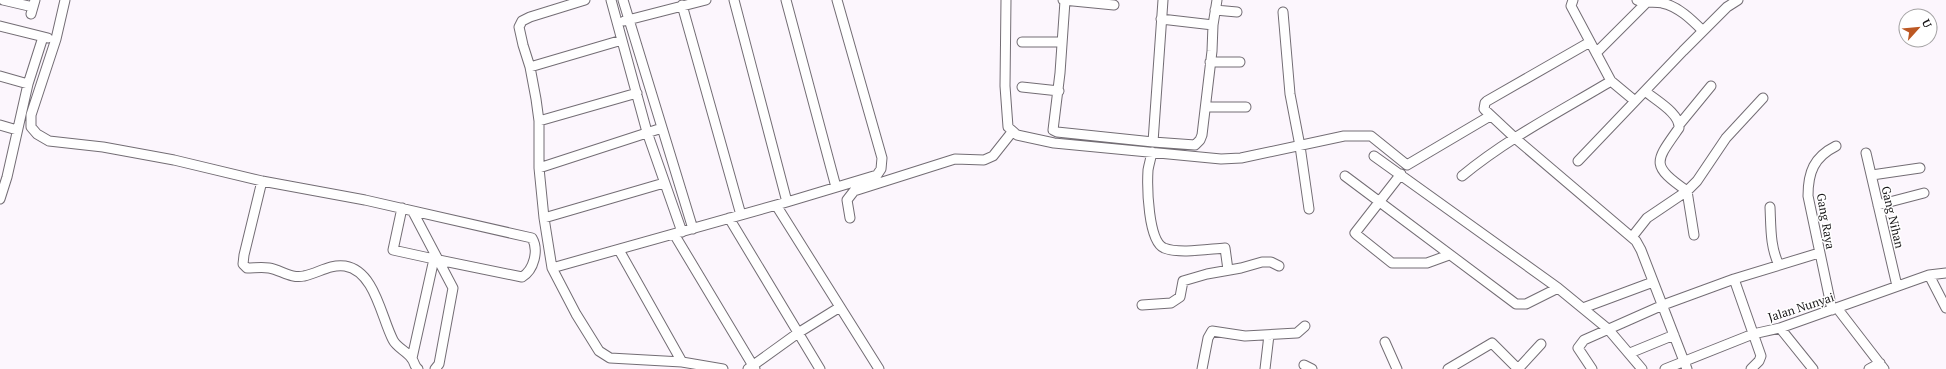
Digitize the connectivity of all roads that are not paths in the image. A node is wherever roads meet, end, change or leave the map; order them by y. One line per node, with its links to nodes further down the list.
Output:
1 (3, 0): 21 (street)
2 (65, 0): 32 (street)
3 (585, 0): 18 (street)
4 (611, 0): 27 (street)
5 (623, 0): 26 (street)
6 (706, 0): 19 (street)
7 (734, 0): 82 (street)
8 (786, 0): 78 (street)
9 (837, 0): 78 (street)
10 (1006, 0): 60 (street)
11 (1064, 0): 20 (street); 35 (street)
12 (1162, 0): 25 (street)
13 (1217, 0): 22 (street)
14 (1572, 0): 36 (street)
15 (1637, 0): 17 (street)
16 (1738, 0): 30 (street)
17 (1647, 2): 30 (street); 37 (street)
18 (557, 5): 40 (street)
19 (682, 5): 26 (street); 90 (street)
20 (1114, 5)
21 (33, 7)
22 (1215, 10): 23 (street); 28 (street)
23 (1237, 12)
24 (1283, 12): 63 (street)
25 (1161, 19): 28 (street); 62 (street)
26 (628, 20): 27 (street); 57 (street)
27 (618, 22): 33 (street)
28 (1212, 25): 38 (street)
29 (0, 26): 31 (street)
30 (1703, 31): 47 (street)
31 (43, 37): 32 (street); 43 (street)
32 (56, 39): 76 (street)
33 (622, 40): 40 (street); 48 (street)
34 (1022, 42): 35 (street)
35 (1062, 42): 46 (street)
36 (1590, 42): 37 (street); 53 (street)
37 (1596, 52): 42 (street)
38 (1210, 62): 39 (street); 52 (street)
39 (1240, 62)
40 (530, 67): 54 (street)
41 (0, 76): 43 (street)
42 (1611, 81): 50 (street); 61 (street)
43 (28, 84): 58 (street)
44 (1712, 86): 56 (street)
45 (1022, 87): 46 (street)
46 (1059, 90): 62 (street)
47 (1645, 91): 50 (street); 56 (street)
48 (637, 93): 54 (street); 59 (street)
49 (1763, 98): 79 (street)
50 (1635, 101): 68 (street)
51 (1246, 107): 52 (street)
52 (1206, 108): 62 (street)
53 (1490, 116): 61 (street); 63 (street)
54 (538, 121): 69 (street)
55 (0, 125): 58 (street)
56 (1679, 125): 79 (street)
57 (662, 128): 59 (street); 94 (street)
58 (17, 130): 73 (street)
59 (647, 132): 69 (street); 77 (street)
60 (1012, 132): 65 (street); 93 (street)
61 (1515, 138): 75 (street); 97 (street)
62 (1152, 142)
63 (1300, 146): 65 (street); 88 (street)
64 (1836, 146): 99 (street, Gang Raya)
65 (1152, 152): 105 (street)
66 (1866, 153): 72 (street, Gang Nihan)
67 (1374, 156): 71 (street)
68 (1578, 161)
69 (539, 168): 91 (street)
70 (1920, 168): 72 (street)
71 (1401, 174): 83 (street); 111 (street)
72 (1872, 175): 85 (street, Gang Nihan)
73 (4, 176): 81 (street)
74 (1345, 176): 83 (street)
75 (1462, 176)
76 (262, 181): 87 (street); 128 (street)
77 (664, 183): 91 (street); 95 (street)
78 (836, 187): 82 (street)
79 (1687, 190): 96 (street); 97 (street)
80 (1924, 193): 85 (street)
81 (0, 199)
82 (787, 202): 84 (street)
83 (1378, 202): 100 (street); 100 (street)
84 (776, 205): 90 (street); 114 (street)
85 (1878, 205): 110 (street, Gang Nihan)
86 (1770, 207): 102 (street)
87 (402, 208): 89 (street); 101 (street)
88 (1309, 209)
89 (413, 212): 101 (street); 101 (street)
90 (741, 215): 92 (street)
91 (544, 218): 104 (street)
92 (729, 218): 94 (street); 121 (street)
93 (850, 218)
94 (693, 229): 95 (street)
95 (678, 233): 98 (street); 132 (street)
96 (1694, 235)
97 (1632, 236): 109 (street)
98 (619, 250): 104 (street); 129 (street)
99 (1819, 253): 102 (street); 117 (street, Gang Raya)
100 (1449, 255): 111 (street)
101 (437, 260): 128 (street); 134 (street)
102 (1779, 265): 108 (street)
103 (1280, 266): 105 (street)
104 (552, 268): 129 (street)
105 (1228, 270): 112 (street)
106 (1946, 273): 107 (street, Jalan Nunyai)
107 (1929, 275): 110 (street, Jalan Nunyai); 116 (street)
108 (1734, 279): 113 (street); 122 (street)
109 (1654, 282): 113 (street); 115 (street)
110 (1897, 286): 117 (street, Jalan Nunyai)
111 (1558, 288): 115 (street)
112 (1142, 305)
113 (1663, 305): 120 (street); 124 (street)
114 (840, 307): 121 (street); 137 (street)
115 (1583, 308): 120 (street)
116 (1946, 308)
117 (1834, 309): 119 (street, Jalan Nunyai); 131 (street)
118 (1305, 326): 123 (street)
119 (1780, 328): 122 (street, Jalan Nunyai); 147 (street)
120 (1608, 329): 127 (street); 143 (street)
121 (798, 333): 132 (street); 136 (street)
122 (1753, 334): 130 (street, Jalan Nunyai); 146 (street)
123 (1269, 335): 138 (street); 139 (street)
124 (1674, 335): 127 (street); 130 (street)
125 (1385, 342): 140 (street)
126 (1541, 344): 142 (street)
127 (1630, 353): 144 (street)
128 (412, 358): 133 (street)
129 (682, 362): 135 (street)
130 (1686, 365): 145 (street, Jalan Nunyai)
131 (1882, 366): 148 (street)
132 (752, 368)
133 (418, 369)
134 (435, 369)
135 (723, 369)
136 (820, 369)
137 (879, 369)
138 (1202, 369)
139 (1265, 369)
140 (1397, 369)
141 (1448, 369): 142 (street)
142 (1518, 369)
143 (1592, 369)
144 (1642, 369)
145 (1665, 369)
146 (1751, 369)
147 (1813, 369)
148 (1869, 369)

